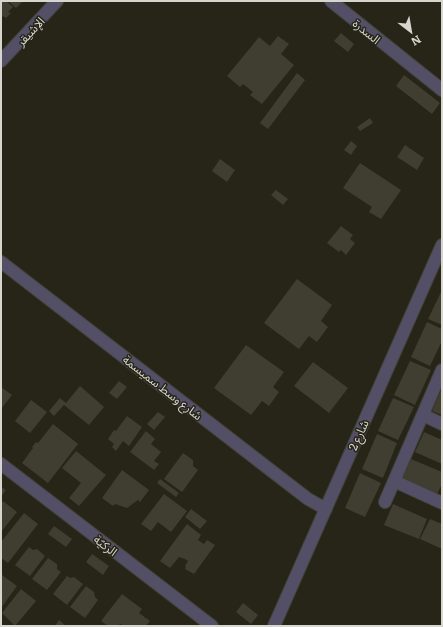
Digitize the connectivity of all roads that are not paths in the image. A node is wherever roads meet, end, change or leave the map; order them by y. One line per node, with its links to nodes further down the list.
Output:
1 (57, 1): 3 (street, الإشيقر)
2 (331, 1): 4 (street, السدرة)
3 (1, 61)
4 (442, 90)
5 (442, 245): 14 (street, شارع 2)
6 (1, 262): 14 (street, شارع وسط سميسمة)
7 (442, 370): 8 (street)
8 (423, 415): 9 (street); 11 (street)
9 (442, 424)
10 (1, 464): 15 (street, الركيّة)
11 (394, 481): 12 (street); 13 (street)
12 (385, 502)
13 (442, 503)
14 (326, 509): 16 (street, شارع 2)
15 (212, 626)
16 (274, 626)

